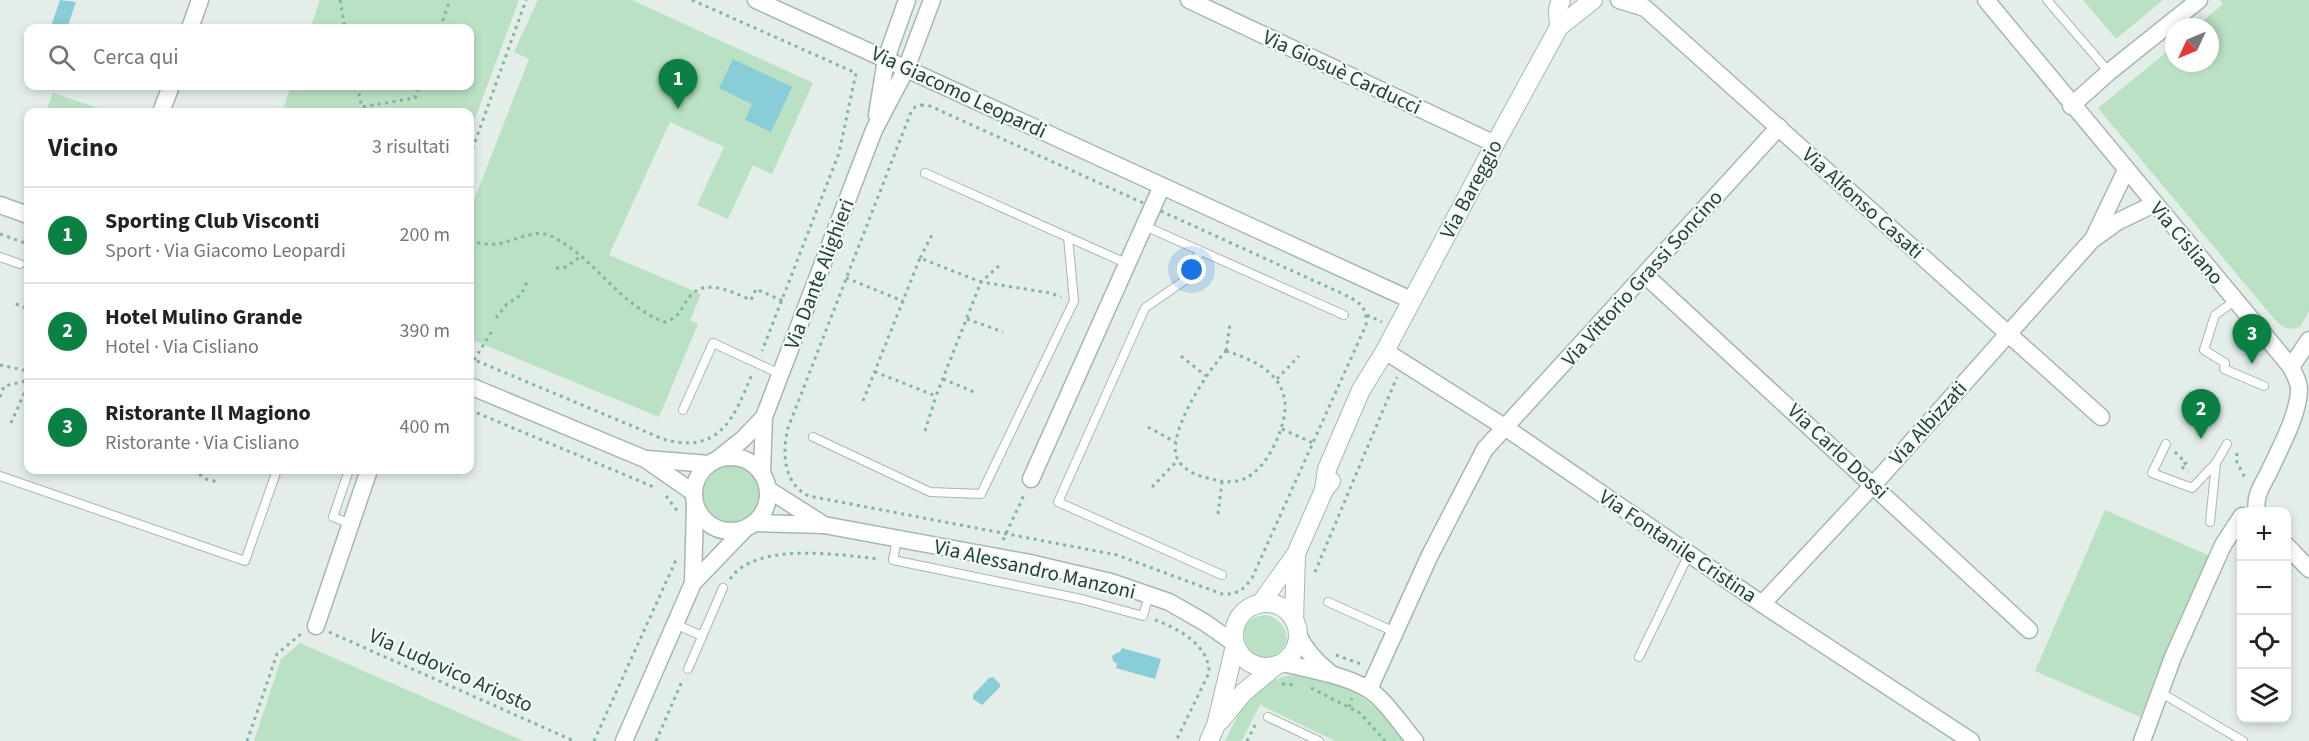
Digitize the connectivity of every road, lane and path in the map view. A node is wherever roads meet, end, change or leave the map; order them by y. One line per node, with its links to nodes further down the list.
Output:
1 (200, 0): 16 (street)
2 (340, 0): 17 (path)
3 (450, 0): 18 (path)
4 (526, 0): 31 (path)
5 (692, 0): 47 (path)
6 (756, 0): 20 (street, Via Giacomo Leopardi)
7 (907, 0): 20 (street, Via Dante Alighieri)
8 (932, 0): 21 (street, Via Dante Alighieri)
9 (1189, 0): 30 (street, Via Giosuè Carducci)
10 (1561, 0): 19 (street, Via Bareggio)
11 (1593, 0): 19 (street, Via Bareggio)
12 (1619, 0): 28 (street, Via Alfonso Casati)
13 (1986, 0): 26 (street, Via Cisliano)
14 (2047, 0): 22 (lane)
15 (2199, 0): 22 (street)
16 (191, 24)
17 (344, 24)
18 (441, 24)
19 (1559, 27): 30 (street, Via Bareggio)
20 (886, 59): 21 (street, Via Giacomo Leopardi); 29 (street, Via Dante Alighieri)
21 (906, 69): 29 (street, Via Dante Alighieri); 34 (street, Via Giacomo Leopardi)
22 (2109, 72): 26 (street)
23 (169, 90): 27 (street)
24 (358, 90): 25 (path)
25 (418, 90)
26 (2072, 105): 32 (street, Via Cisliano)
27 (163, 108)
28 (1779, 127): 53 (street, Via Vittorio Grassi Soncino); 71 (street, Via Alfonso Casati)
29 (874, 130): 83 (street, Via Dante Alighieri)
30 (1495, 144): 57 (street, Via Bareggio)
31 (474, 145)
32 (2126, 170): 35 (street, Via Cisliano); 42 (street, Via Albizzati)
33 (925, 173): 41 (lane)
34 (1162, 186): 38 (street); 57 (street, Via Giacomo Leopardi)
35 (2154, 204): 42 (street, Via Albizzati); 58 (street, Via Cisliano)
36 (0, 205): 37 (street)
37 (24, 214)
38 (1145, 226): 45 (lane); 50 (street)
39 (0, 234): 44 (path)
40 (932, 235): 48 (path)
41 (1068, 237): 50 (lane); 60 (lane)
42 (2092, 240): 71 (street, Via Albizzati)
43 (474, 241): 47 (path)
44 (24, 243)
45 (1200, 250): 63 (lane); 148 (lane)
46 (0, 257): 49 (lane)
47 (581, 257): 52 (path)
48 (920, 258): 56 (path); 59 (path)
49 (20, 264)
50 (1128, 264): 122 (street)
51 (999, 266): 56 (path)
52 (556, 268)
53 (1645, 275): 104 (street, Via Vittorio Grassi Soncino); 126 (street, Via Carlo Dossi)
54 (846, 278): 59 (path)
55 (527, 282): 65 (path)
56 (981, 282): 60 (path); 66 (path)
57 (1411, 300): 68 (street, Via Bareggio)
58 (2236, 300): 80 (street, Via Cisliano); 88 (lane)
59 (903, 301): 82 (path)
60 (1074, 301): 106 (lane)
61 (16, 304): 62 (path)
62 (24, 307)
63 (1344, 315)
64 (1367, 315): 68 (path)
65 (496, 318)
66 (967, 319): 70 (path); 85 (path)
67 (1230, 324): 73 (path)
68 (1396, 329): 74 (street, Via Bareggio)
69 (492, 331): 77 (path)
70 (1003, 332)
71 (2009, 334): 99 (street, Via Alfonso Casati); 126 (street, Via Albizzati)
72 (2309, 340): 80 (street)
73 (1226, 351): 84 (path); 86 (path)
74 (1385, 351): 78 (street, Via Fontanile Cristina); 142 (street, Via Bareggio)
75 (1181, 356): 84 (path)
76 (1299, 356): 86 (path)
77 (474, 360): 95 (path)
78 (1405, 364): 104 (street, Via Fontanile Cristina); 149 (path)
79 (0, 365): 81 (path)
80 (2291, 367): 131 (street, Via Cisliano)
81 (24, 370)
82 (875, 372): 92 (path); 94 (path)
83 (780, 375): 96 (lane); 98 (street, Via Dante Alighieri)
84 (1206, 376): 107 (path)
85 (942, 379): 90 (path); 92 (path)
86 (1277, 379): 103 (path)
87 (24, 382): 93 (path)
88 (2264, 386)
89 (474, 388): 112 (street)
90 (974, 392)
91 (24, 396): 100 (path)
92 (936, 396): 105 (path)
93 (0, 397)
94 (863, 401)
95 (739, 405)
96 (683, 410)
97 (474, 413): 133 (path)
98 (764, 417): 114 (street, Via Dante Alighieri); 116 (street, Via Dante Alighieri)
99 (2101, 417)
100 (11, 423)
101 (1148, 427): 107 (path)
102 (788, 428): 139 (path)
103 (1282, 429): 108 (path); 125 (path)
104 (1506, 429): 143 (street, Via Fontanile Cristina); 162 (street, Via Vittorio Grassi Soncino)
105 (925, 431)
106 (813, 437)
107 (1175, 442): 113 (path)
108 (1313, 443)
109 (2166, 444): 123 (path); 123 (lane)
110 (2227, 444): 115 (lane)
111 (2238, 448): 127 (path)
112 (645, 459): 114 (street); 130 (street)
113 (1178, 460): 125 (path); 128 (path)
114 (714, 461): 116 (street); 130 (street)
115 (2216, 463): 123 (lane); 134 (lane)
116 (762, 473): 129 (street)
117 (199, 474): 124 (path)
118 (276, 474): 121 (lane)
119 (348, 474): 136 (lane)
120 (368, 474): 136 (street)
121 (0, 476)
122 (1031, 479): 139 (path)
123 (2199, 481)
124 (217, 482)
125 (1222, 482): 132 (path)
126 (1874, 484): 156 (street, Via Albizzati); 161 (street, Via Carlo Dossi)
127 (2247, 485)
128 (1152, 488)
129 (768, 490): 137 (street, Via Alessandro Manzoni); 138 (street)
130 (694, 499): 138 (street); 150 (street)
131 (2254, 507)
132 (1218, 514)
133 (683, 519)
134 (2210, 522)
135 (2237, 522): 171 (street)
136 (351, 524): 159 (street)
137 (824, 525): 138 (street, Via Alessandro Manzoni); 140 (street, Via Alessandro Manzoni)
138 (750, 526): 150 (street)
139 (1006, 534): 145 (path); 152 (path)
140 (897, 539): 145 (street, Via Alessandro Manzoni); 146 (lane)
141 (2291, 550): 147 (street)
142 (1296, 554): 155 (street, Via Bareggio); 160 (street, Via Bareggio)
143 (1689, 554): 156 (street, Via Fontanile Cristina); 166 (lane)
144 (677, 556): 177 (path)
145 (996, 557): 153 (street, Via Alessandro Manzoni)
146 (893, 560): 151 (path); 157 (lane)
147 (2309, 569)
148 (1222, 575)
149 (1313, 577)
150 (693, 583): 158 (street)
151 (723, 588): 163 (lane)
152 (1212, 591)
153 (1149, 595): 157 (lane); 164 (street, Via Alessandro Manzoni)
154 (1328, 602): 162 (lane)
155 (1261, 603): 160 (street); 164 (street, Via Bareggio)
156 (1762, 604): 185 (street, Via Fontanile Cristina)
157 (1143, 616): 180 (path)
158 (675, 624): 163 (lane); 178 (street)
159 (316, 626): 175 (path); 176 (path, Via Ludovico Ariosto)
160 (1296, 627): 168 (street, Via Bareggio); 169 (street)
161 (2029, 630)
162 (1395, 632): 170 (street, Via Vittorio Grassi Soncino)
163 (702, 636): 167 (lane)
164 (1235, 645): 168 (street); 174 (street, Via Bareggio)
165 (1331, 654): 170 (path)
166 (1639, 657)
167 (688, 669): 179 (path)
168 (1278, 671): 169 (street); 172 (path); 174 (street, Via Bareggio)
169 (1334, 676): 170 (street)
170 (1363, 687): 172 (path); 184 (street)
171 (2156, 690): 186 (street); 187 (lane)
172 (1349, 708): 183 (path)
173 (1264, 715): 181 (path); 182 (lane)
174 (1213, 733)
175 (247, 741)
176 (574, 741)
177 (594, 741)
178 (624, 741)
179 (656, 741)
180 (1176, 741)
181 (1247, 741)
182 (1319, 741)
183 (1385, 741)
184 (1415, 741)
185 (1971, 741)
186 (2142, 741)
187 (2243, 741)

